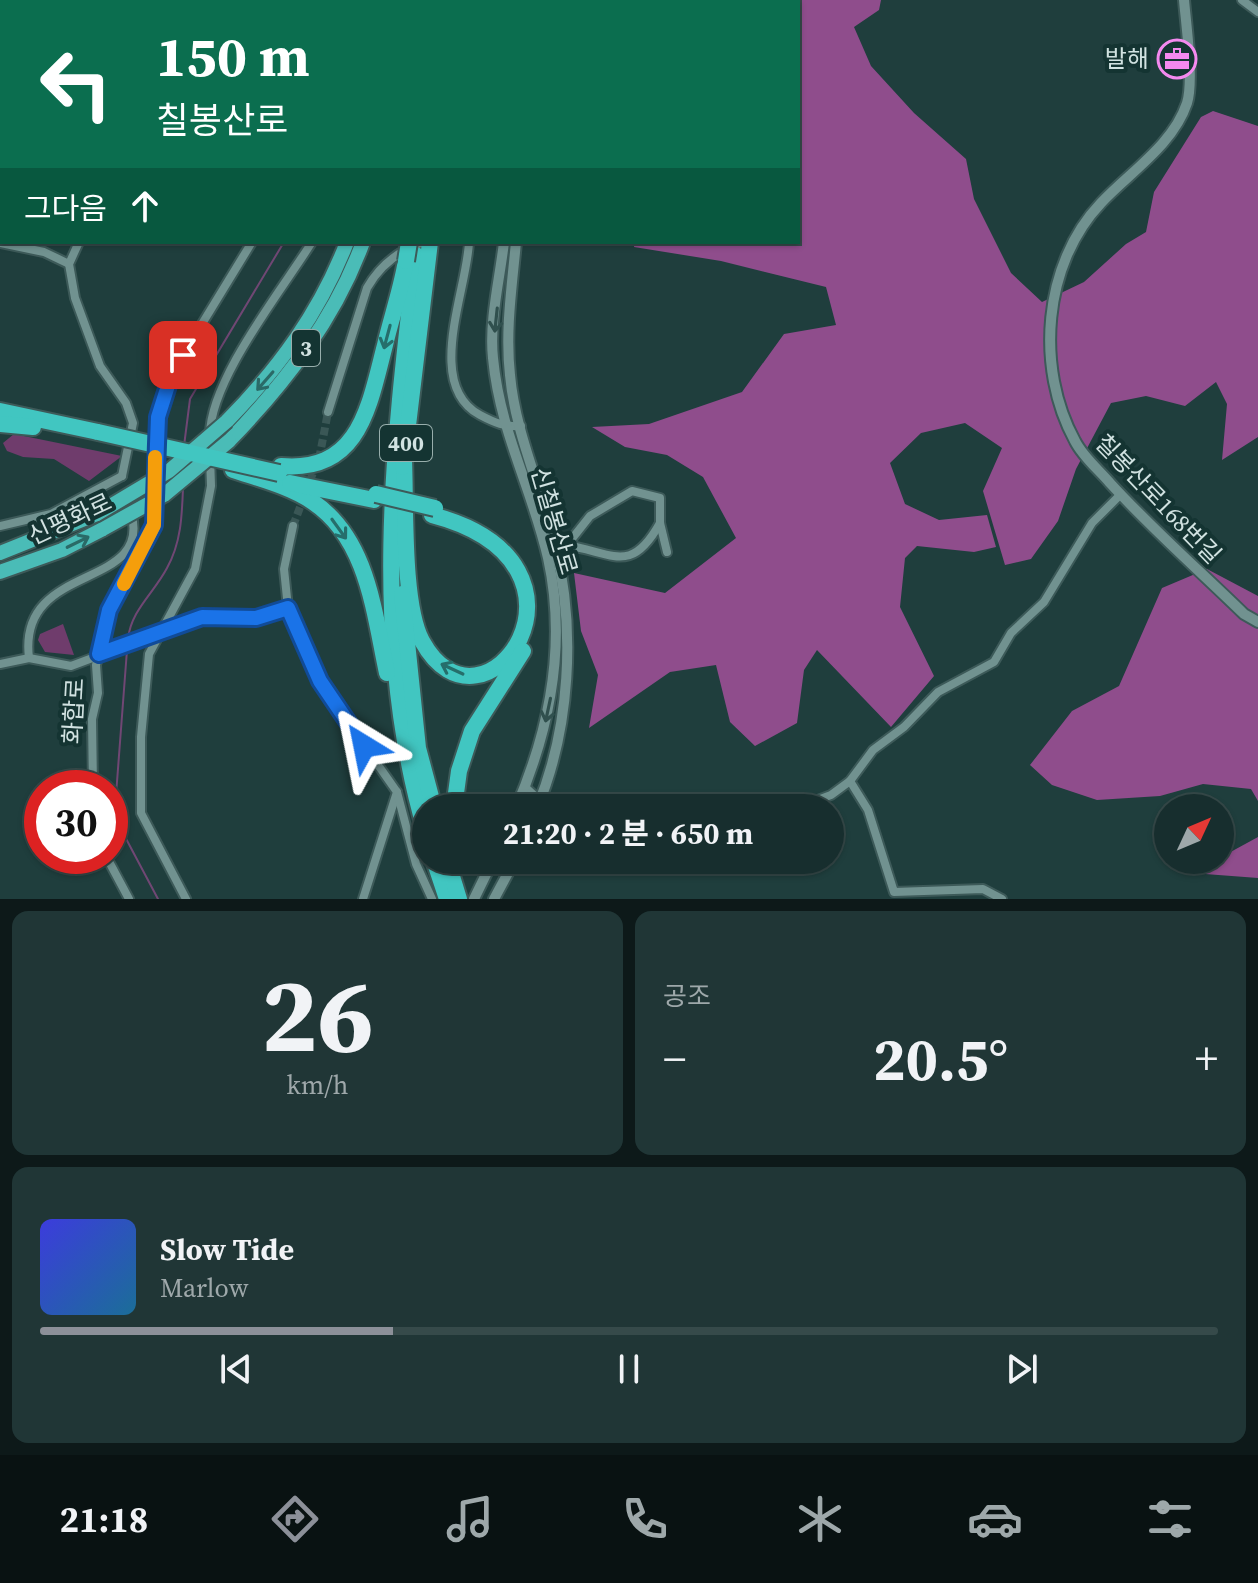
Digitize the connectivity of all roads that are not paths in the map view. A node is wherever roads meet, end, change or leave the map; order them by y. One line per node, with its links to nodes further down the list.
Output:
1 (1184, 0): 24 (street, 칠봉산로168번길)
2 (1242, 0): 3 (street)
3 (1258, 12)
4 (5, 244): 14 (street)
5 (78, 244): 14 (street)
6 (251, 244): 34 (street, 화합로)
7 (311, 244): 37 (street)
8 (346, 244): 31 (highway, 신평화로 / 3, one-way to 31, bridge)
9 (362, 244): 33 (highway, 신평화로 / 3, one-way to 9, bridge)
10 (469, 244): 19 (street)
11 (504, 244): 19 (street, 신칠봉산로, one-way to 19)
12 (516, 244): 18 (street, 신칠봉산로)
13 (418, 247): 16 (street); 21 (highway, 400); 23 (highway, one-way to 23); 46 (highway, 400)
14 (69, 264): 22 (street)
15 (0, 409): 20 (highway)
16 (328, 412)
17 (0, 422): 20 (highway)
18 (521, 426): 19 (street); 29 (street, 신칠봉산로)
19 (504, 427): 43 (street, 신칠봉산로, one-way to 43)
20 (98, 436): 23 (highway, bridge); 23 (highway, bridge)
21 (404, 460): 25 (highway, one-way to 21); 47 (highway, 400)
22 (122, 476): 27 (street); 32 (street)
23 (279, 476): 25 (highway, bridge); 45 (highway, one-way to 45)
24 (1121, 494): 36 (street, 칠봉산로168번길); 42 (street)
25 (434, 512): 48 (highway)
26 (660, 523): 29 (street); 29 (street); 30 (street)
27 (0, 526)
28 (293, 526): 35 (street)
29 (561, 546): 51 (street, 신칠봉산로)
30 (667, 552)
31 (0, 553)
32 (118, 560): 34 (street); 39 (street)
33 (0, 572)
34 (127, 579): 38 (street, 화합로)
35 (288, 608): 37 (street); 44 (street)
36 (1258, 622)
37 (161, 629): 38 (street); 60 (street)
38 (102, 652): 39 (street); 41 (street, 화합로)
39 (29, 658): 40 (street)
40 (0, 664)
41 (93, 770)
42 (850, 781): 52 (street); 67 (street)
43 (525, 787): 49 (street, 신칠봉산로); 50 (street)
44 (397, 792): 61 (street); 62 (street)
45 (414, 794)
46 (418, 794)
47 (430, 794)
48 (456, 794)
49 (522, 794)
50 (531, 794)
51 (544, 794)
52 (832, 794)
53 (116, 874): 59 (street)
54 (449, 874): 63 (highway)
55 (452, 874): 64 (highway)
56 (454, 874): 65 (highway)
57 (485, 874): 65 (street)
58 (507, 874): 66 (street)
59 (129, 899)
60 (186, 899)
61 (363, 899)
62 (432, 899)
63 (447, 899)
64 (459, 899)
65 (471, 899)
66 (494, 899)
67 (1002, 899)

